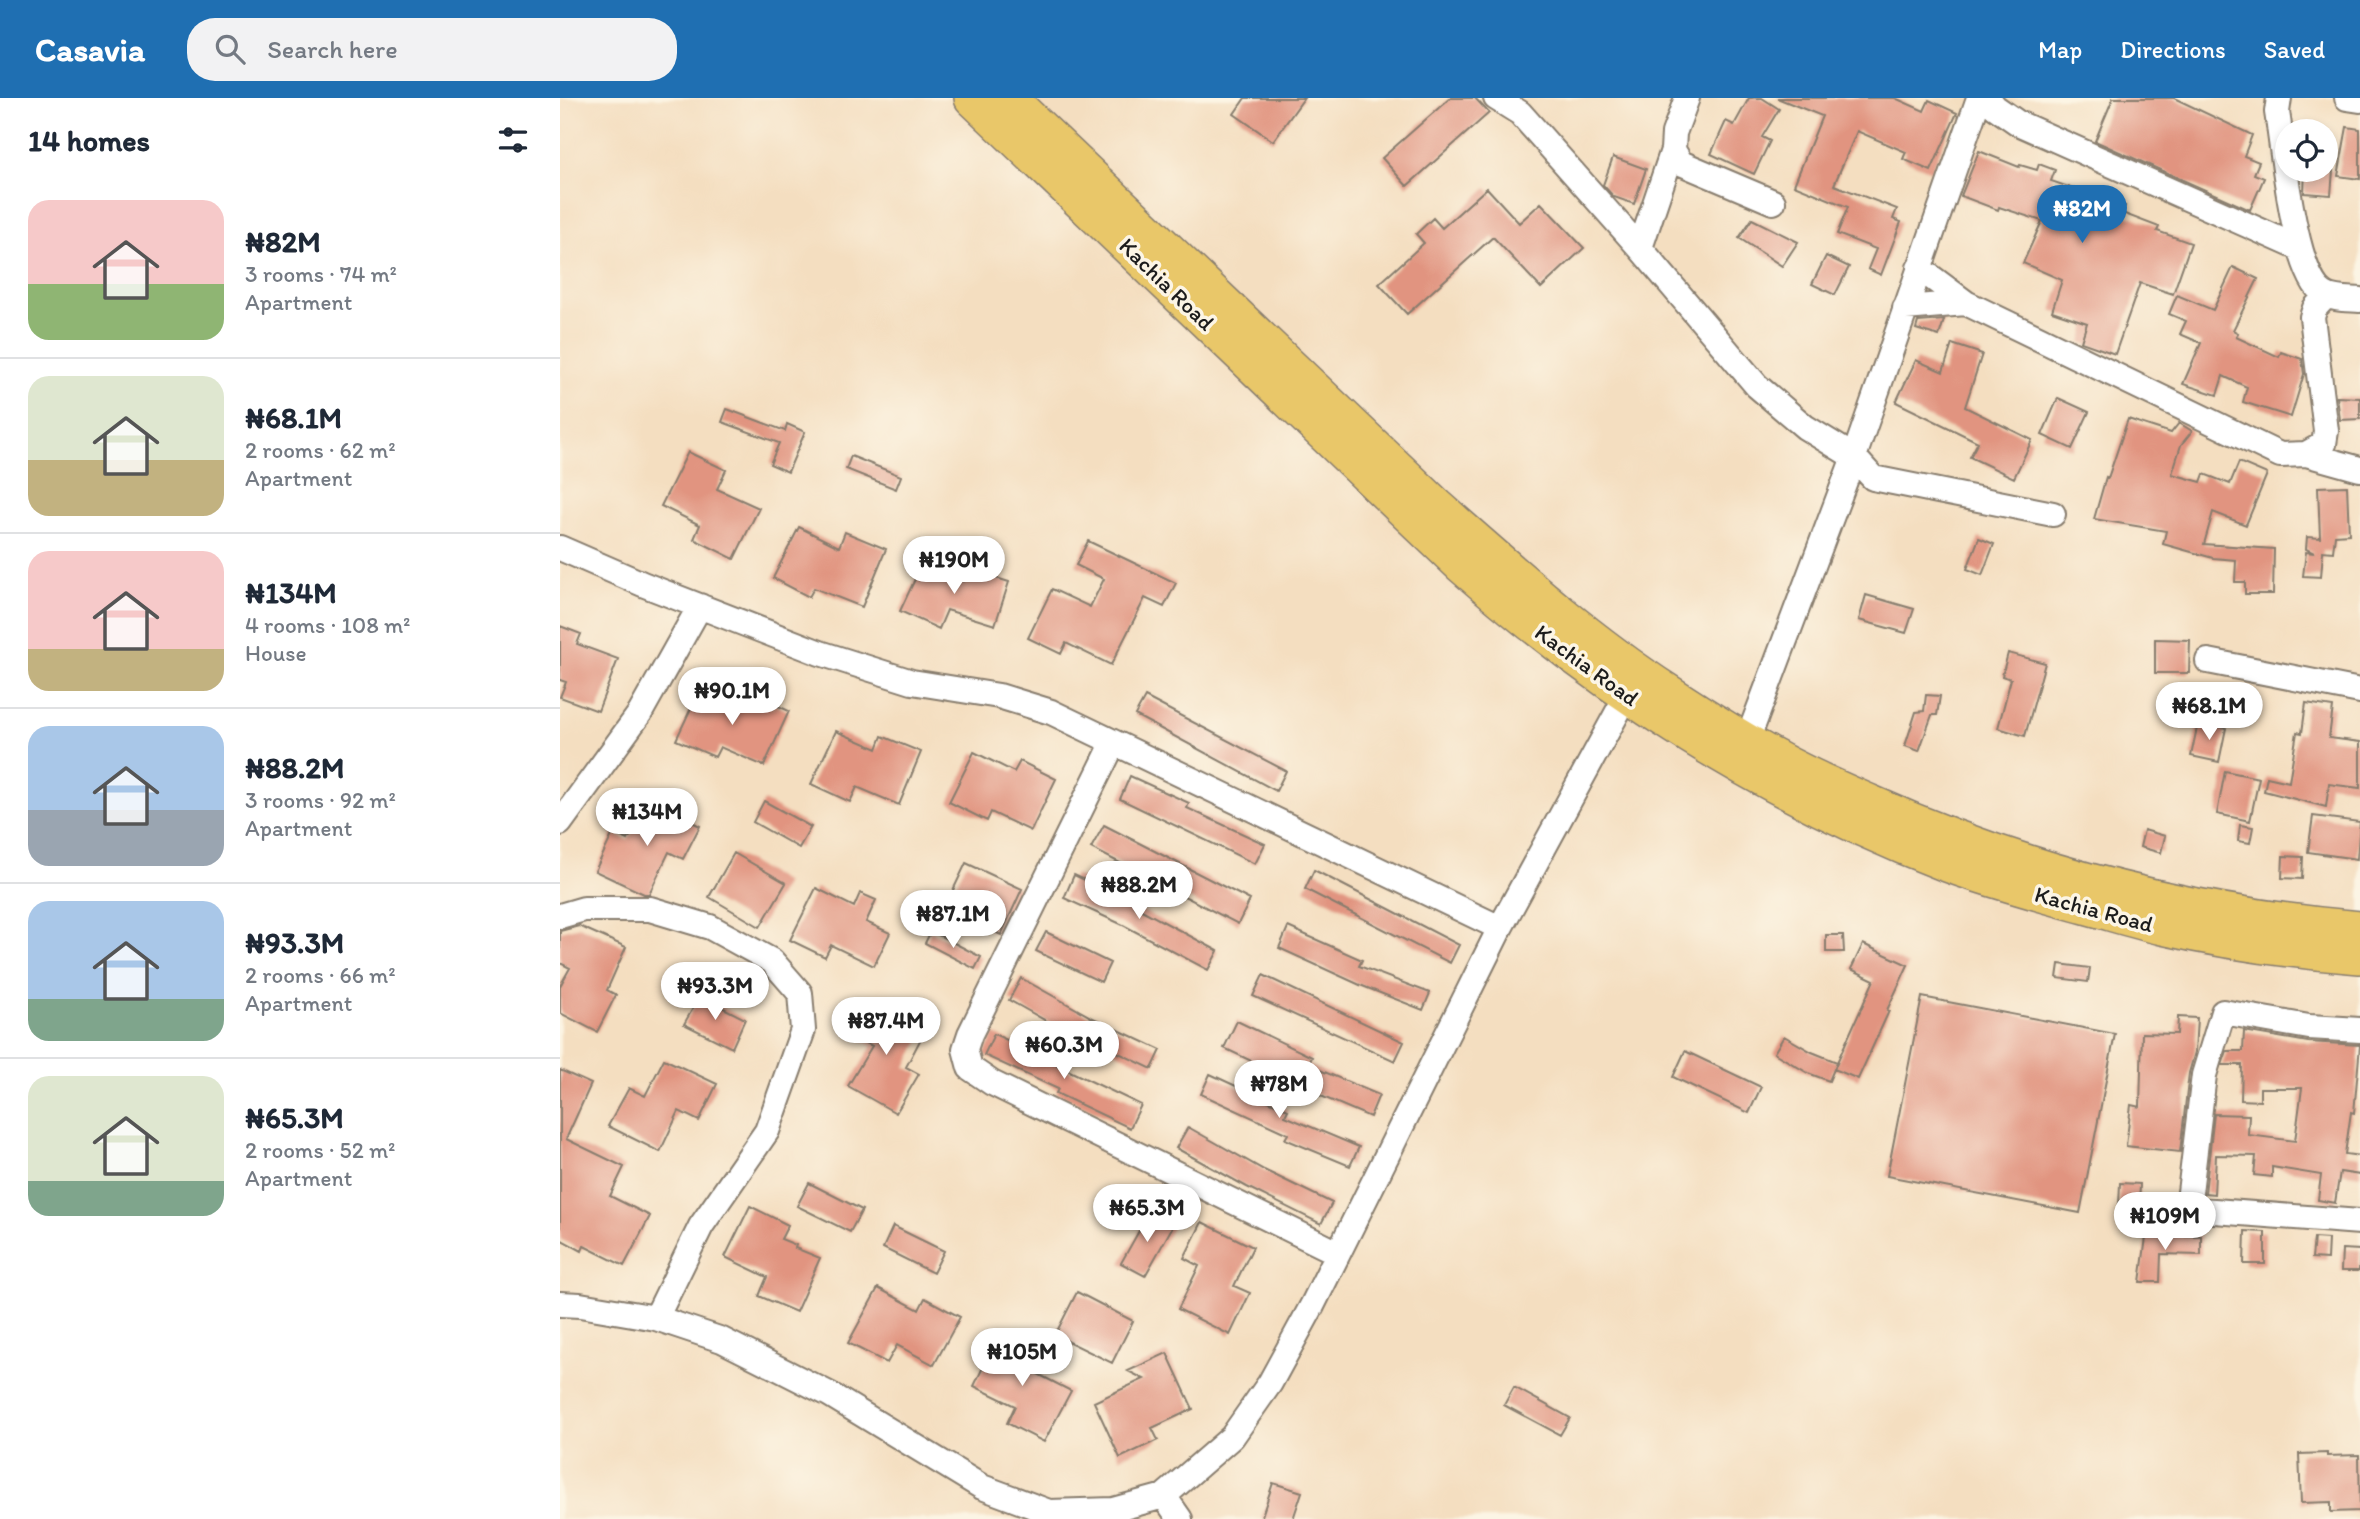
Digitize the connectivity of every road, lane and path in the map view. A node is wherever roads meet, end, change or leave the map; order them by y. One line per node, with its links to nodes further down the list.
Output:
1 (972, 98): 27 (highway, Kachia Road)
2 (1009, 98): 28 (highway, Kachia Road)
3 (1496, 98): 12 (street)
4 (1687, 98): 10 (street)
5 (1979, 98): 14 (street)
6 (1988, 98): 13 (street)
7 (2279, 98): 13 (street)
8 (2347, 98): 9 (street)
9 (2360, 100)
10 (1673, 150): 11 (street); 12 (street)
11 (1773, 202)
12 (1640, 248): 20 (street)
13 (2299, 248): 15 (street)
14 (1919, 268): 17 (street); 18 (street)
15 (2326, 296): 16 (street); 19 (street)
16 (2360, 300)
17 (1966, 303): 18 (street); 19 (street)
18 (1905, 308): 20 (street)
19 (2306, 454): 21 (street)
20 (1854, 457): 22 (street); 28 (street)
21 (2360, 469)
22 (2053, 514)
23 (560, 548): 24 (street)
24 (700, 606): 29 (street); 30 (street)
25 (2208, 661): 26 (street)
26 (2360, 691)
27 (1627, 695): 32 (street); 34 (highway, Kachia Road)
28 (1747, 741): 33 (highway, Kachia Road)
29 (1114, 744): 32 (street); 37 (street)
30 (560, 823)
31 (560, 916): 39 (street)
32 (1500, 928): 37 (street)
33 (2360, 929)
34 (2360, 956)
35 (2360, 1030): 36 (street)
36 (2360, 1222)
37 (1338, 1253): 40 (street)
38 (560, 1304): 39 (street)
39 (656, 1318): 40 (street)
40 (1164, 1496): 41 (street)
41 (1180, 1519)

